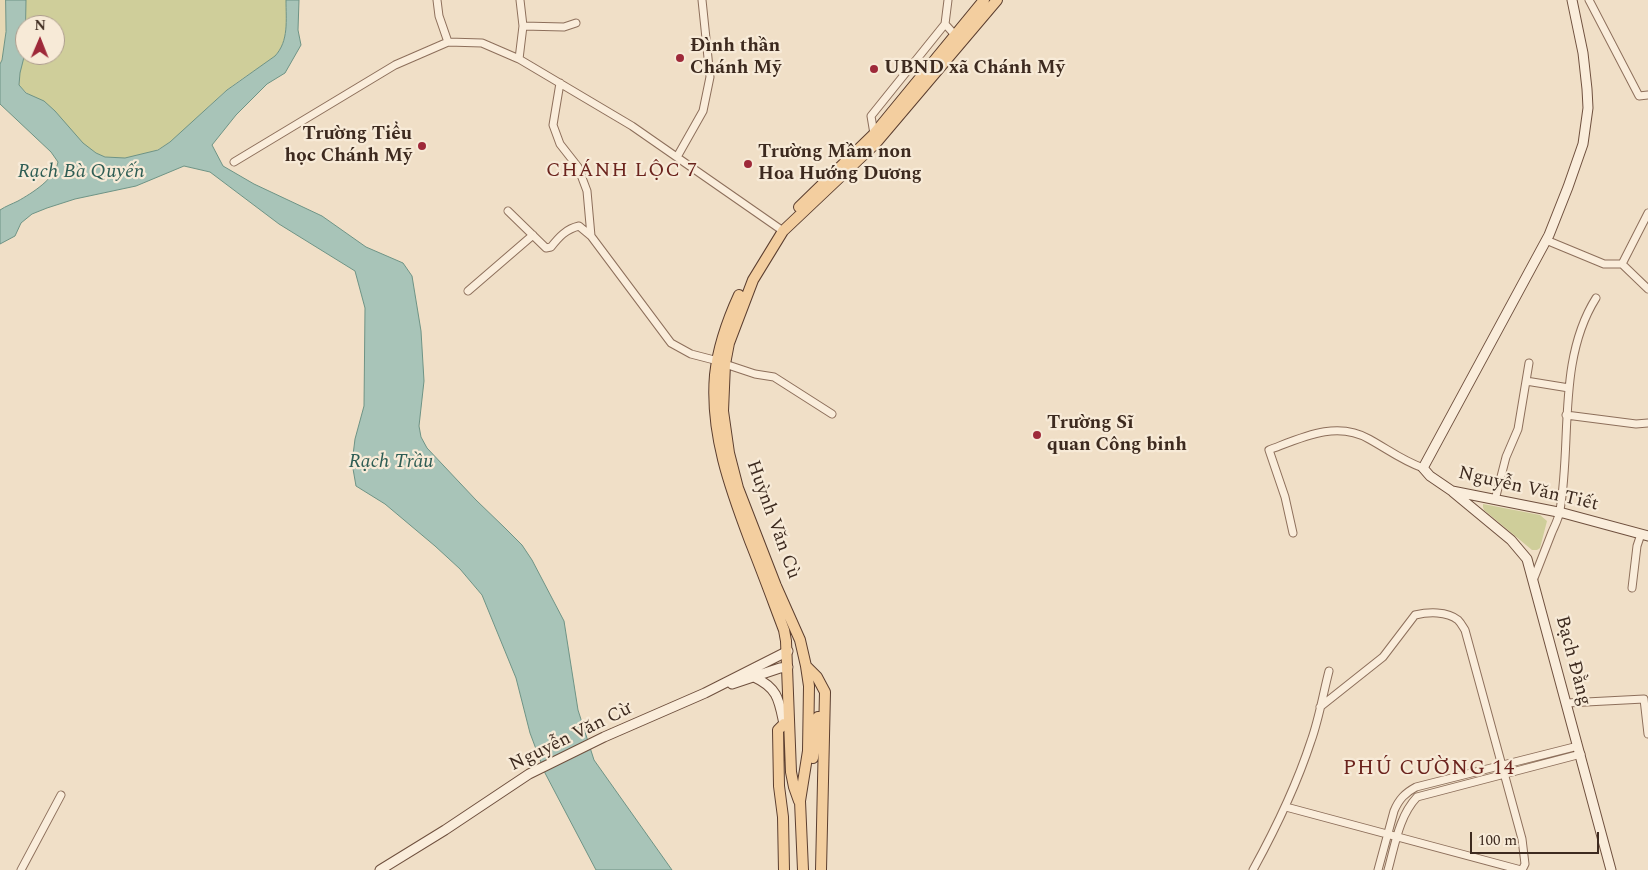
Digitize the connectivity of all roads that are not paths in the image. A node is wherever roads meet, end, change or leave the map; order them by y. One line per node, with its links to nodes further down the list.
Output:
1 (437, 0): 13 (street)
2 (520, 0): 11 (street)
3 (702, 0): 18 (street)
4 (948, 0): 10 (street)
5 (984, 0): 12 (main road)
6 (997, 0): 12 (main road)
7 (1572, 0): 25 (street)
8 (1589, 0): 16 (street)
9 (576, 24): 11 (street)
10 (945, 24): 12 (street); 17 (street)
11 (523, 26): 14 (street)
12 (958, 38): 17 (main road)
13 (448, 42): 14 (street); 19 (street)
14 (519, 59): 15 (street)
15 (560, 83): 18 (street); 24 (street)
16 (1648, 94)
17 (874, 139): 22 (main road)
18 (677, 157): 22 (street)
19 (234, 162)
20 (508, 210): 23 (street)
21 (1648, 213): 26 (street)
22 (780, 229): 30 (main road)
23 (533, 234): 24 (street); 28 (street)
24 (591, 236): 30 (street)
25 (1546, 240): 26 (street); 37 (street)
26 (1622, 264): 27 (street)
27 (1648, 289)
28 (468, 291)
29 (1596, 298): 33 (street)
30 (721, 362): 34 (street); 45 (main road, Huỳnh Văn Cù); 46 (main road)
31 (1529, 364): 32 (street)
32 (1526, 381): 33 (street); 39 (street)
33 (1570, 388): 35 (street)
34 (832, 414)
35 (1566, 415): 36 (street); 40 (street)
36 (1648, 423)
37 (1423, 468): 38 (street, Nguyễn Văn Tiết); 41 (street, Nguyễn Văn Tiết)
38 (1452, 491): 39 (street, Nguyễn Văn Tiết); 43 (street, Bạch Đằng)
39 (1494, 500): 40 (street, Nguyễn Văn Tiết)
40 (1560, 512): 42 (street, Nguyễn Văn Tiết); 43 (street)
41 (1292, 533)
42 (1645, 535): 44 (street)
43 (1534, 578): 53 (street, Bạch Đằng)
44 (1632, 588)
45 (801, 647): 46 (main road); 47 (main road, Huỳnh Văn Cù)
46 (788, 651): 48 (main road); 52 (street, Nguyễn Văn Cừ)
47 (806, 666): 48 (main road); 51 (main road, Huỳnh Văn Cù); 61 (main road, Huỳnh Văn Cù)
48 (788, 667): 50 (street, Nguyễn Văn Cừ); 55 (main road)
49 (1329, 671): 54 (street)
50 (754, 677): 52 (street, Nguyễn Văn Cừ); 56 (street)
51 (817, 678): 61 (main road); 70 (main road)
52 (705, 693): 67 (street, Nguyễn Văn Cừ)
53 (1567, 703): 57 (street); 58 (street, Bạch Đằng)
54 (1320, 707): 59 (street); 62 (street)
55 (789, 710): 56 (main road); 61 (main road)
56 (784, 724): 61 (main road); 68 (main road)
57 (1648, 734)
58 (1580, 750): 59 (street); 74 (street, Bạch Đằng)
59 (1503, 769): 63 (street); 64 (street); 73 (street)
60 (61, 795): 66 (street)
61 (800, 802): 69 (main road)
62 (1286, 807): 63 (street); 65 (street)
63 (1388, 834): 64 (street); 71 (street)
64 (1398, 836): 72 (street); 73 (street)
65 (1256, 869)
66 (21, 870)
67 (380, 870)
68 (784, 870)
69 (803, 870)
70 (821, 870)
71 (1378, 870)
72 (1388, 870)
73 (1522, 870)
74 (1611, 870)

